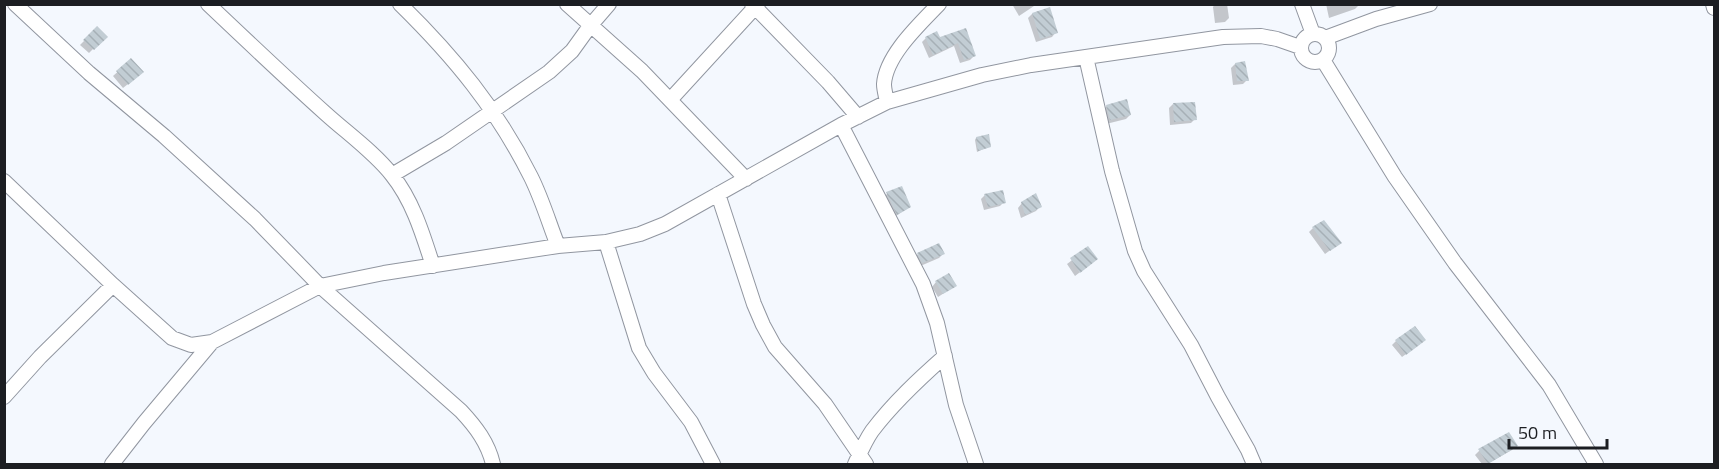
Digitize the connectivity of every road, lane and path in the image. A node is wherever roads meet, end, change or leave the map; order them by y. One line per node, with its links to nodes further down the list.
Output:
1 (15, 4): 28 (street)
2 (208, 4): 20 (street)
3 (400, 4): 17 (street)
4 (567, 4): 10 (street)
5 (609, 4): 10 (street)
6 (939, 4): 16 (street)
7 (1302, 4): 11 (street)
8 (1430, 4): 11 (street)
9 (755, 5): 15 (street); 18 (street)
10 (590, 26): 15 (street); 17 (street)
11 (1319, 36): 12 (street); 14 (street)
12 (1300, 47): 13 (street); 14 (street)
13 (1086, 57): 16 (street); 37 (street)
14 (1323, 60): 38 (street)
15 (670, 100): 21 (street)
16 (887, 102): 18 (street)
17 (493, 110): 20 (street); 25 (street)
18 (858, 117): 19 (street)
19 (841, 124): 21 (street); 30 (street)
20 (392, 175): 26 (street)
21 (746, 179): 23 (street)
22 (4, 181): 27 (street)
23 (718, 194): 24 (street); 32 (street)
24 (606, 242): 25 (street); 35 (street)
25 (558, 246): 26 (street)
26 (433, 266): 28 (street)
27 (113, 285): 29 (street); 31 (street)
28 (320, 286): 29 (street); 34 (street)
29 (212, 342): 33 (street)
30 (945, 356): 32 (street); 36 (street)
31 (4, 396)
32 (860, 461)
33 (112, 465)
34 (493, 465)
35 (713, 465)
36 (976, 465)
37 (1254, 465)
38 (1596, 465)

